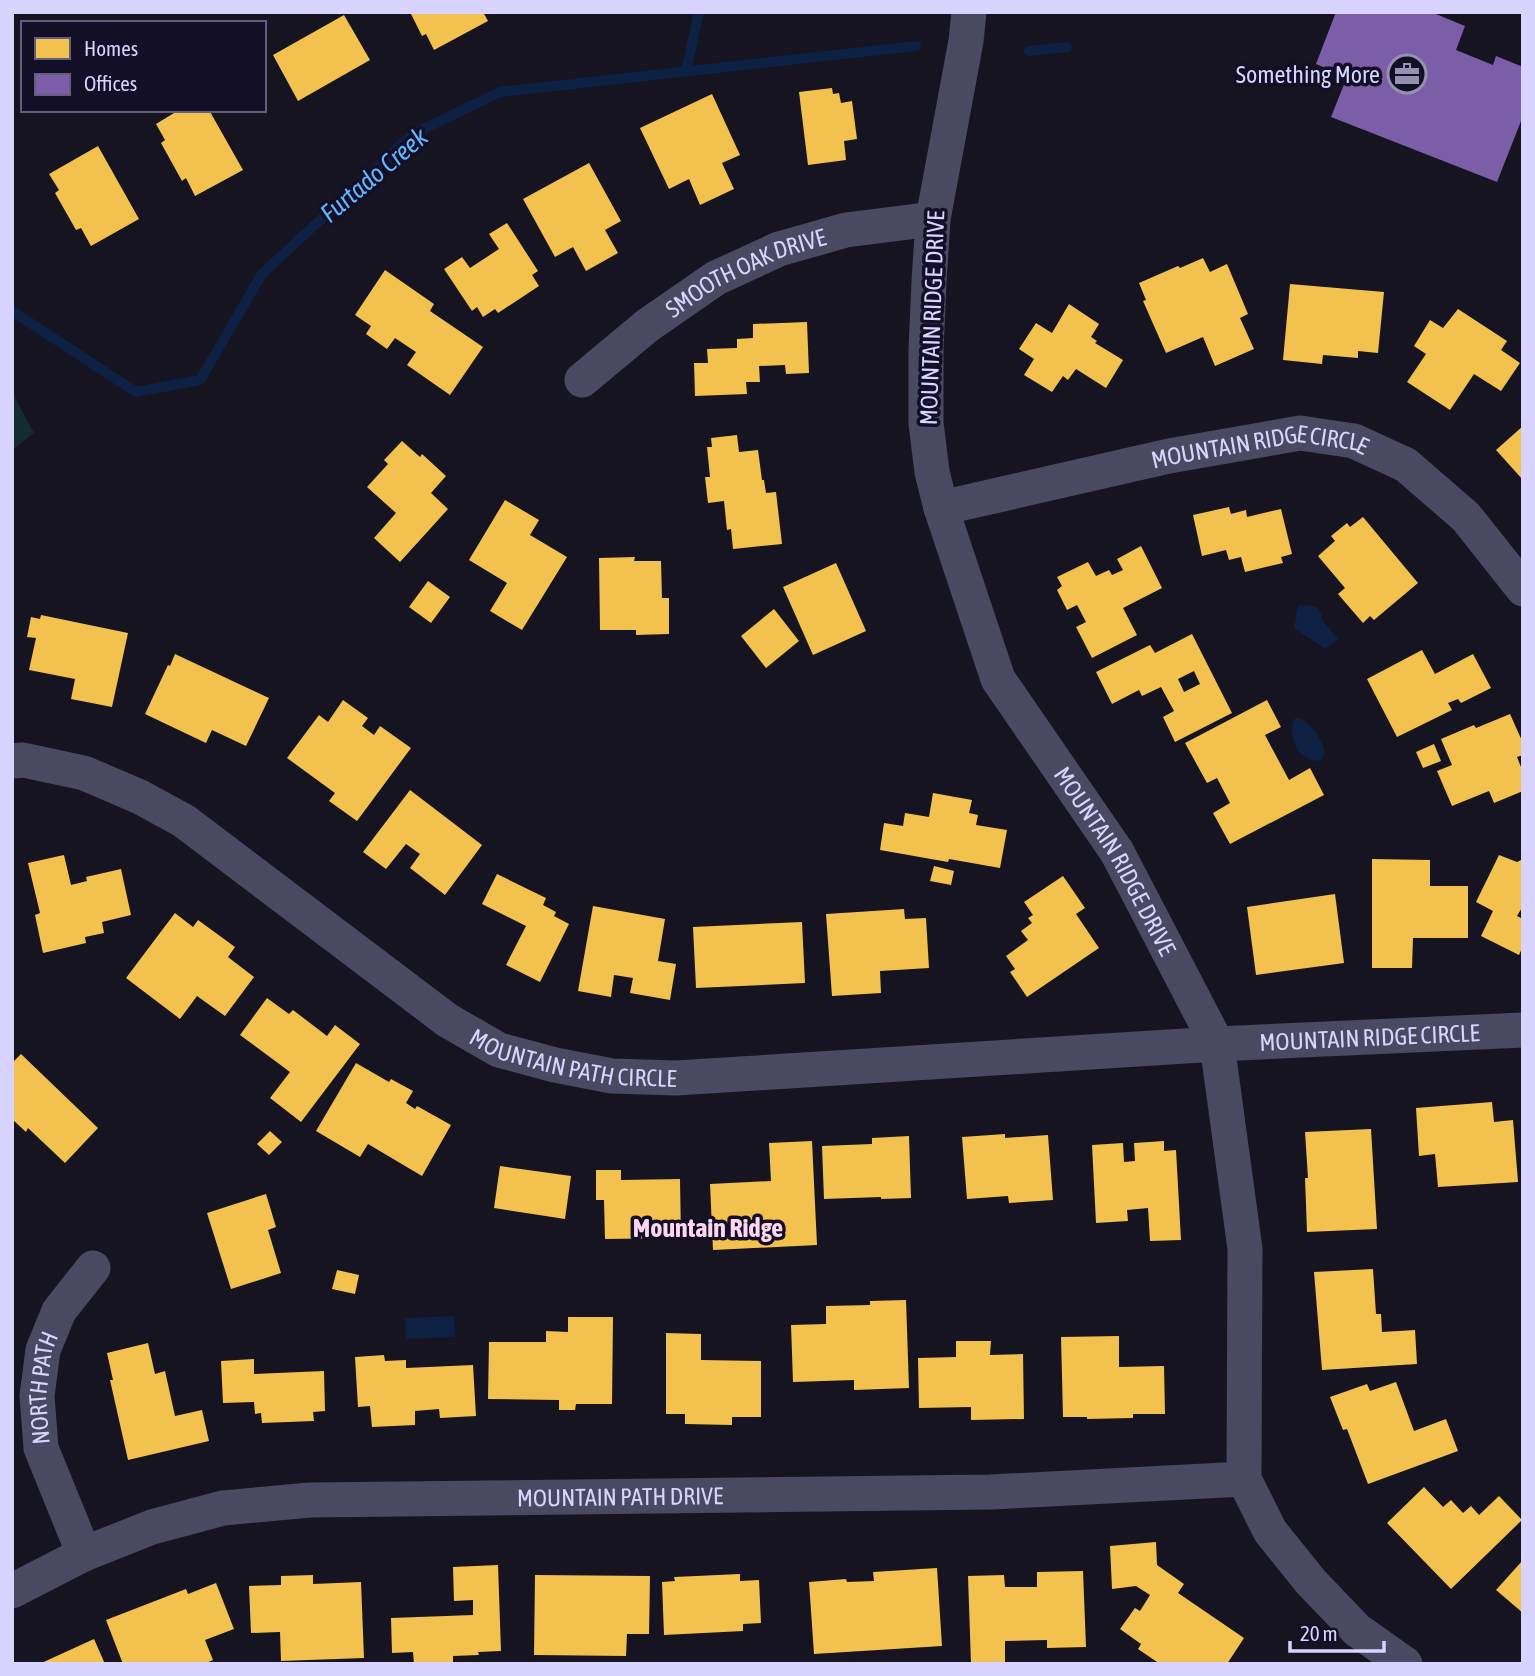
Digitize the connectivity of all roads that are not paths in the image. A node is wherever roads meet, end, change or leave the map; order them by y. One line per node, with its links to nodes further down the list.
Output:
1 (969, 12): 2 (street, MOUNTAIN RIDGE DRIVE)
2 (933, 219): 3 (street, SMOOTH OAK DRIVE); 4 (street, MOUNTAIN RIDGE DRIVE)
3 (582, 380)
4 (942, 508): 5 (street, MOUNTAIN RIDGE CIRCLE); 8 (street, MOUNTAIN RIDGE DRIVE)
5 (1523, 589)
6 (12, 761): 8 (street, MOUNTAIN PATH CIRCLE)
7 (1523, 1030): 8 (street, MOUNTAIN RIDGE CIRCLE)
8 (1217, 1044): 10 (street, MOUNTAIN RIDGE DRIVE)
9 (93, 1268): 11 (street, NORTH PATH)
10 (1244, 1479): 11 (street, MOUNTAIN PATH DRIVE); 13 (street, MOUNTAIN RIDGE DRIVE)
11 (84, 1555): 12 (street, MOUNTAIN PATH DRIVE)
12 (12, 1591)
13 (1405, 1664)

